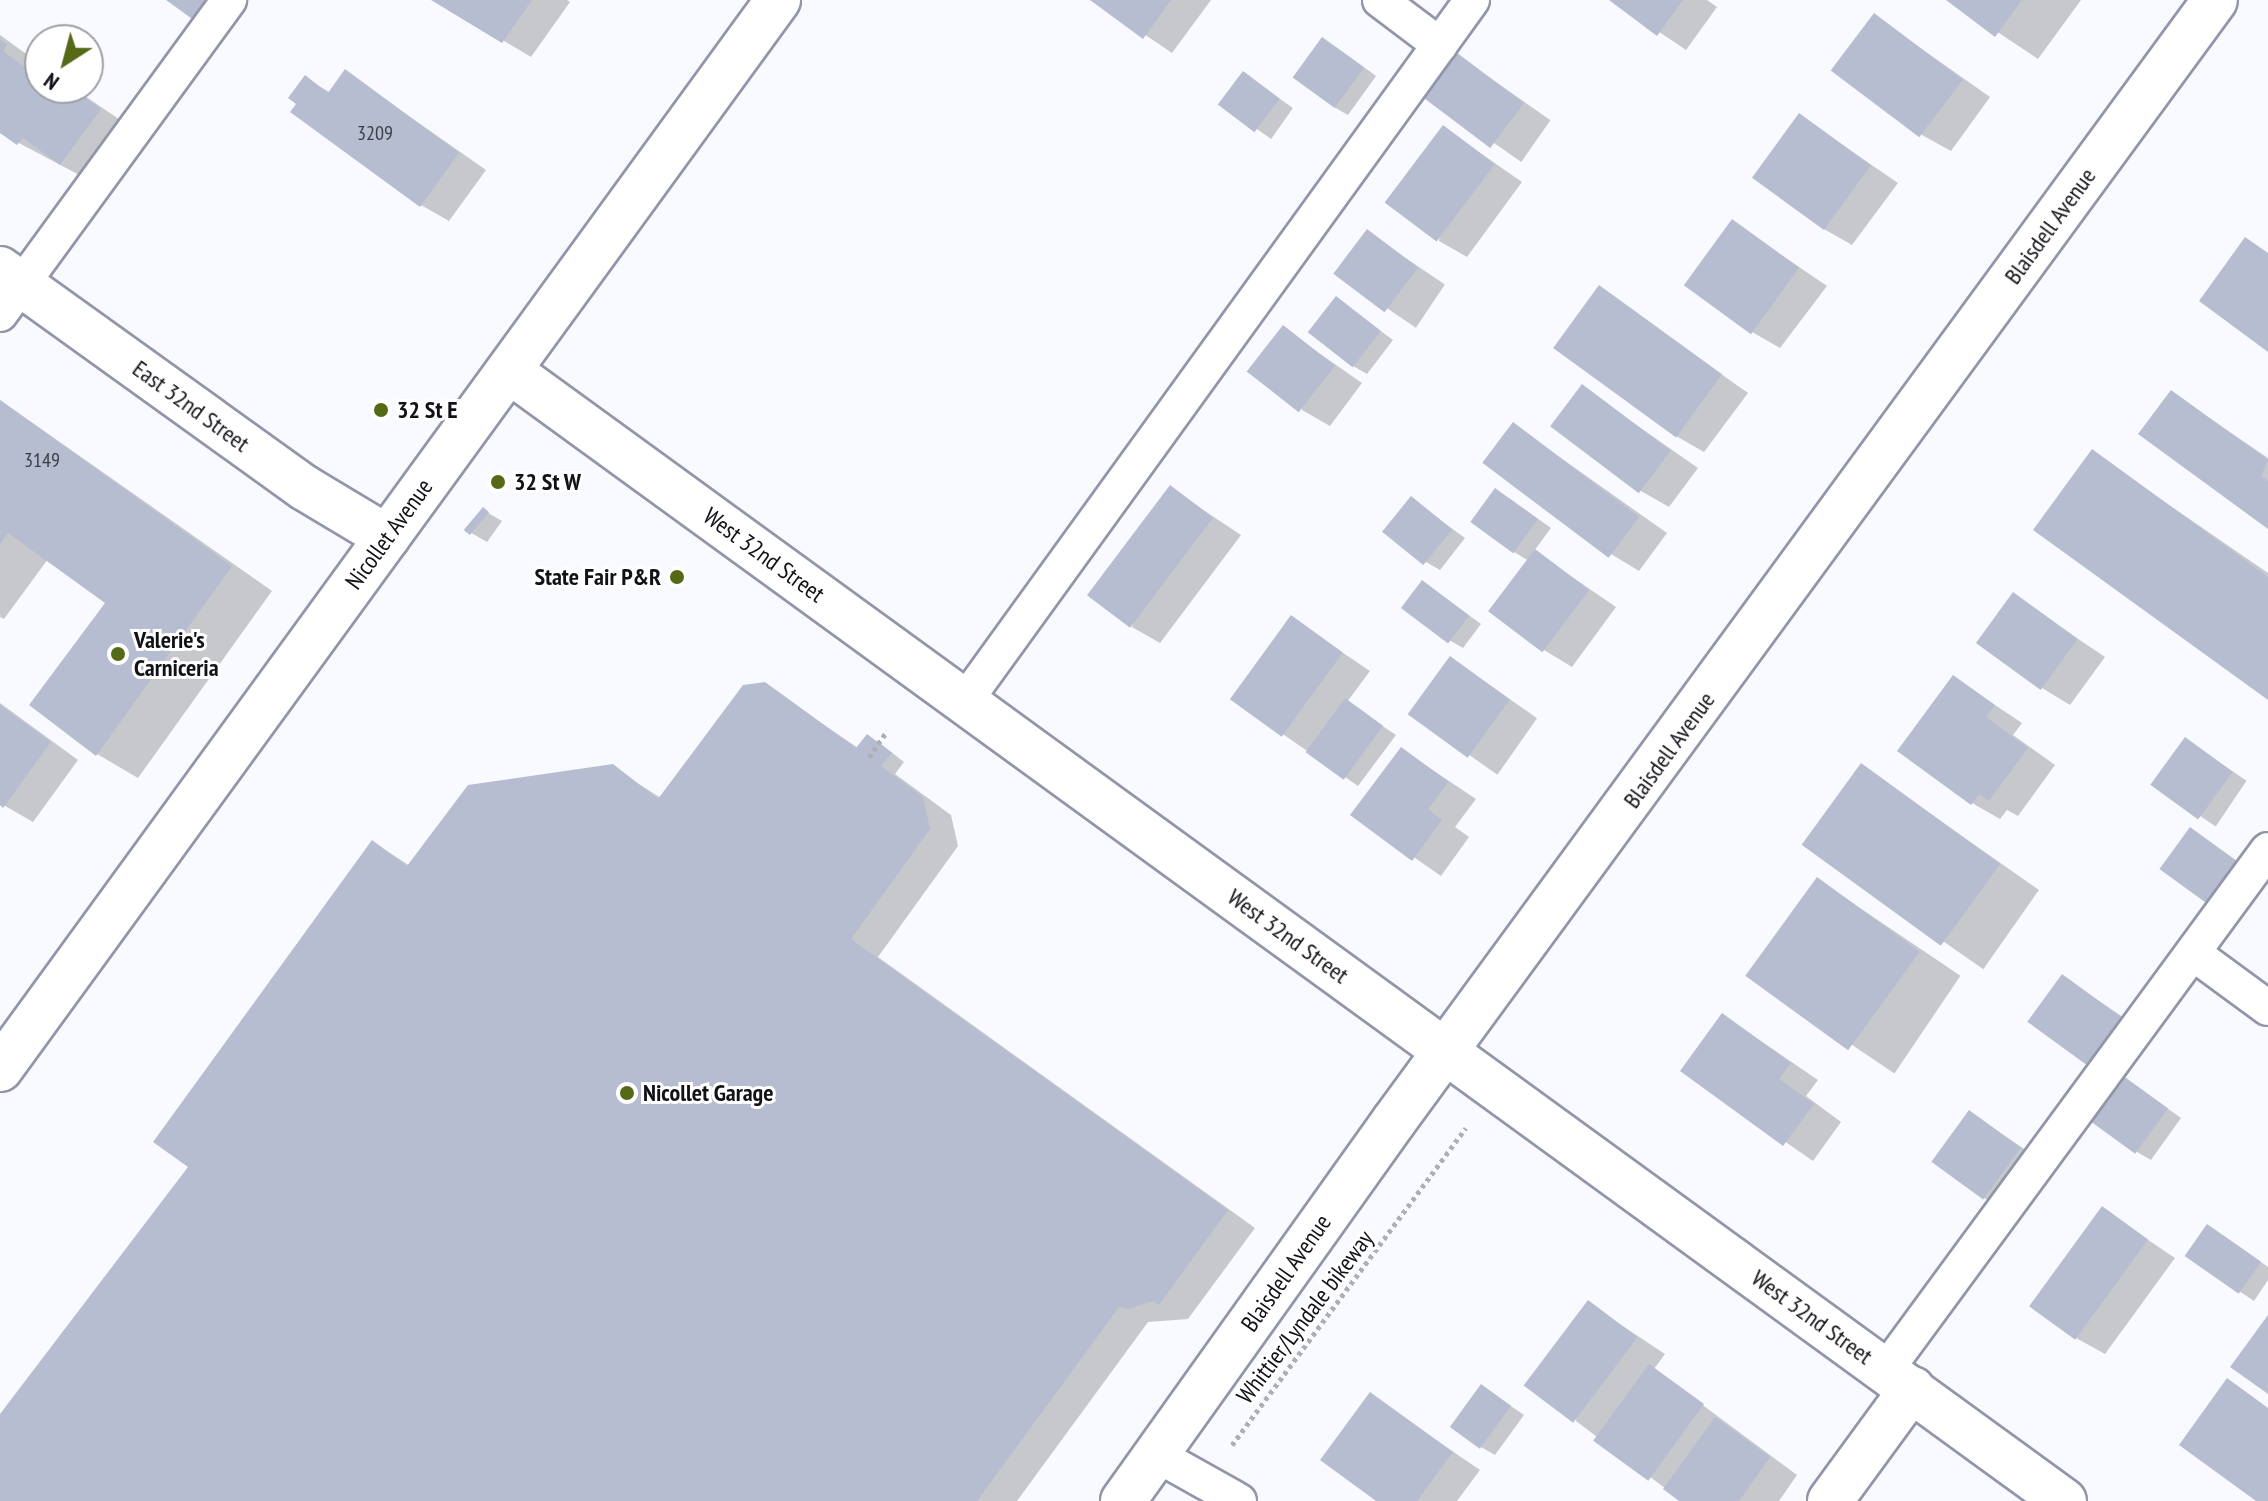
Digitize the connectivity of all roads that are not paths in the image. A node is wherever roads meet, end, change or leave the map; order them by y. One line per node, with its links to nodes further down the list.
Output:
1 (229, 0): 7 (lane)
2 (778, 0): 8 (street, Nicollet Avenue)
3 (1380, 0): 6 (lane)
4 (1472, 0): 6 (lane)
5 (2215, 0): 14 (street, Blaisdell Avenue)
6 (1440, 45): 10 (lane)
7 (7, 289): 9 (street, East 32nd Street)
8 (511, 372): 9 (street, Nicollet Avenue); 10 (street, West 32nd Street)
9 (387, 537): 15 (street, Nicollet Avenue)
10 (965, 701): 14 (street, West 32nd Street)
11 (2268, 850): 12 (lane)
12 (2193, 953): 13 (lane); 16 (lane)
13 (2268, 1008)
14 (1446, 1051): 16 (street, West 32nd Street); 17 (street, Blaisdell Avenue)
15 (0, 1069)
16 (1899, 1380): 20 (street); 21 (street, West 32nd Street)
17 (1157, 1455): 18 (street, Blaisdell Avenue); 19 (lane)
18 (1123, 1501)
19 (1239, 1501)
20 (1830, 1501)
21 (2064, 1501)

